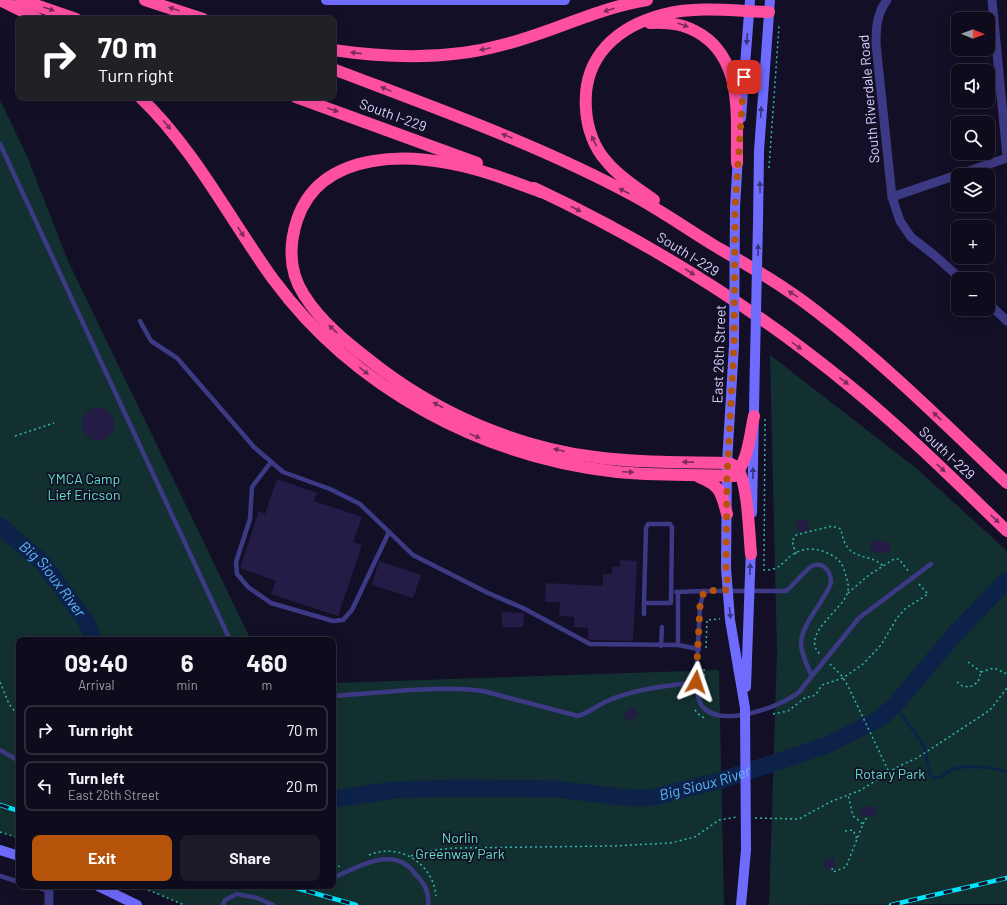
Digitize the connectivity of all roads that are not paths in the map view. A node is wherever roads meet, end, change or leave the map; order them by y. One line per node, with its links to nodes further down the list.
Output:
1 (0, 0): 12 (highway)
2 (21, 0): 13 (highway, one-way to 13)
3 (146, 0): 14 (highway, one-way to 3)
4 (326, 0): 5 (main road)
5 (565, 0)
6 (647, 0): 16 (highway, one-way to 16)
7 (770, 0): 11 (main road, East 26th Street)
8 (887, 0): 24 (street, South Riverdale Road)
9 (992, 0): 21 (street)
10 (750, 6): 11 (highway); 15 (highway); 22 (main road, East 26th Street, one-way to 22)
11 (769, 12): 30 (main road, East 26th Street, one-way to 11, bridge)
12 (32, 16)
13 (67, 16)
14 (193, 16)
15 (631, 27): 22 (highway, one-way to 22); 25 (highway, one-way to 15)
16 (336, 50)
17 (336, 70): 25 (highway, South I-229, one-way to 17)
18 (143, 100): 34 (highway, one-way to 34)
19 (304, 100): 23 (highway, South I-229, one-way to 23)
20 (0, 144): 50 (lane)
21 (1007, 158): 24 (street)
22 (737, 163): 32 (main road, East 26th Street, bridge)
23 (541, 192): 32 (highway, one-way to 23); 38 (highway, South I-229, one-way to 38)
24 (892, 197): 26 (street, South Riverdale Road)
25 (706, 240): 36 (highway, South I-229, one-way to 25)
26 (953, 272)
27 (995, 310): 29 (street)
28 (140, 321): 31 (lane)
29 (1007, 321)
30 (759, 414): 33 (highway); 40 (main road, East 26th Street, one-way to 30)
31 (271, 462): 39 (lane); 39 (lane)
32 (727, 463): 33 (highway); 35 (main road, East 26th Street)
33 (739, 471): 35 (highway); 40 (highway)
34 (688, 475): 35 (highway); 37 (highway)
35 (727, 476): 37 (main road, East 26th Street)
36 (1007, 482)
37 (727, 514): 42 (main road, East 26th Street)
38 (1007, 531)
39 (389, 532): 52 (lane)
40 (751, 554): 43 (main road, East 26th Street, one-way to 40)
41 (931, 564): 54 (lane)
42 (728, 590): 43 (lane); 44 (lane); 57 (main road, East 26th Street, one-way to 57)
43 (750, 590): 54 (lane); 57 (main road, East 26th Street)
44 (704, 591): 46 (lane); 53 (lane)
45 (671, 592): 46 (lane); 47 (lane); 47 (lane)
46 (678, 592): 51 (lane)
47 (644, 603): 48 (lane)
48 (644, 614)
49 (662, 627): 52 (lane)
50 (229, 637)
51 (678, 645): 52 (lane); 53 (lane)
52 (661, 646)
53 (699, 649): 55 (lane)
54 (812, 676): 55 (lane)
55 (696, 682): 56 (lane)
56 (336, 696)
57 (745, 708): 61 (main road, East 26th Street, bridge)
58 (0, 750): 59 (lane)
59 (16, 759)
60 (0, 850): 62 (main road)
61 (746, 850): 73 (main road); 74 (main road, East 26th Street)
62 (16, 855)
63 (0, 876): 65 (lane)
64 (336, 876): 72 (lane)
65 (16, 881)
66 (49, 889): 68 (street)
67 (104, 889): 69 (main road)
68 (49, 905)
69 (137, 905)
70 (223, 905): 71 (lane)
71 (273, 905)
72 (428, 905)
73 (741, 905)
74 (746, 905)

